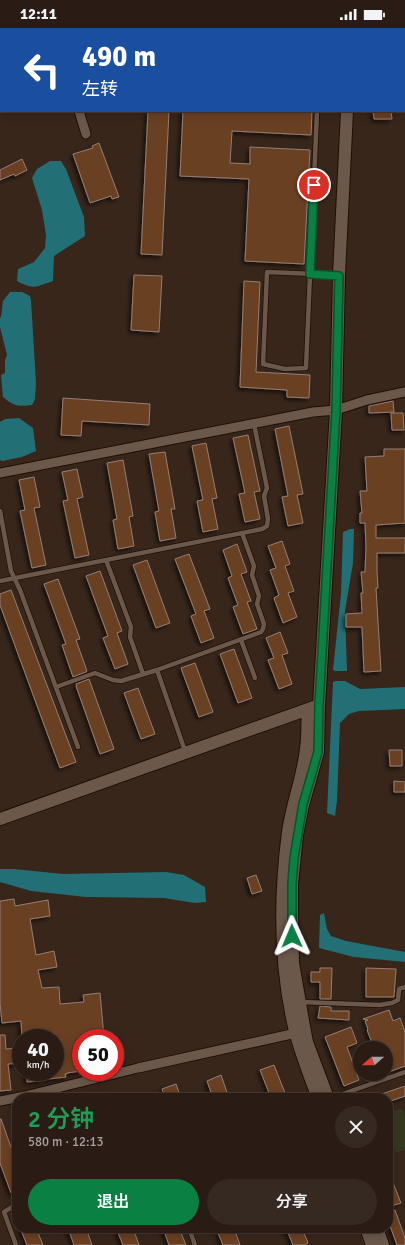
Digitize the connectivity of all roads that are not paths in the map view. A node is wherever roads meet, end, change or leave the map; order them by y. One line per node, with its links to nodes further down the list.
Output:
1 (79, 112): 4 (street)
2 (317, 112): 5 (lane)
3 (347, 112): 6 (street)
4 (86, 134)
5 (310, 274): 5 (lane); 6 (lane)
6 (339, 276): 8 (street)
7 (405, 392): 8 (street)
8 (336, 410): 9 (street); 21 (street)
9 (254, 424): 10 (street); 12 (lane)
10 (0, 473)
11 (0, 512): 14 (lane)
12 (242, 533): 13 (lane); 16 (lane)
13 (106, 560): 14 (lane); 18 (lane)
14 (15, 578): 15 (lane); 20 (lane)
15 (0, 581)
16 (240, 640): 17 (lane); 19 (lane)
17 (157, 670): 18 (lane); 24 (lane)
18 (143, 674): 20 (lane)
19 (255, 678)
20 (56, 687): 23 (lane)
21 (319, 705): 22 (street); 27 (street)
22 (308, 710): 24 (street); 28 (street)
23 (78, 747)
24 (186, 753): 25 (street)
25 (0, 820)
26 (405, 987): 27 (lane)
27 (299, 1002): 32 (street)
28 (296, 1033): 30 (street); 31 (street)
29 (405, 1072): 33 (lane)
30 (33, 1093)
31 (316, 1093)
32 (326, 1093)
33 (345, 1093)
34 (12, 1098): 35 (street)
35 (0, 1101)
36 (12, 1207): 40 (lane)
37 (191, 1233): 41 (lane)
38 (368, 1233): 42 (street)
39 (379, 1233): 43 (street)
40 (16, 1245)
41 (196, 1245)
42 (372, 1245)
43 (383, 1245)

